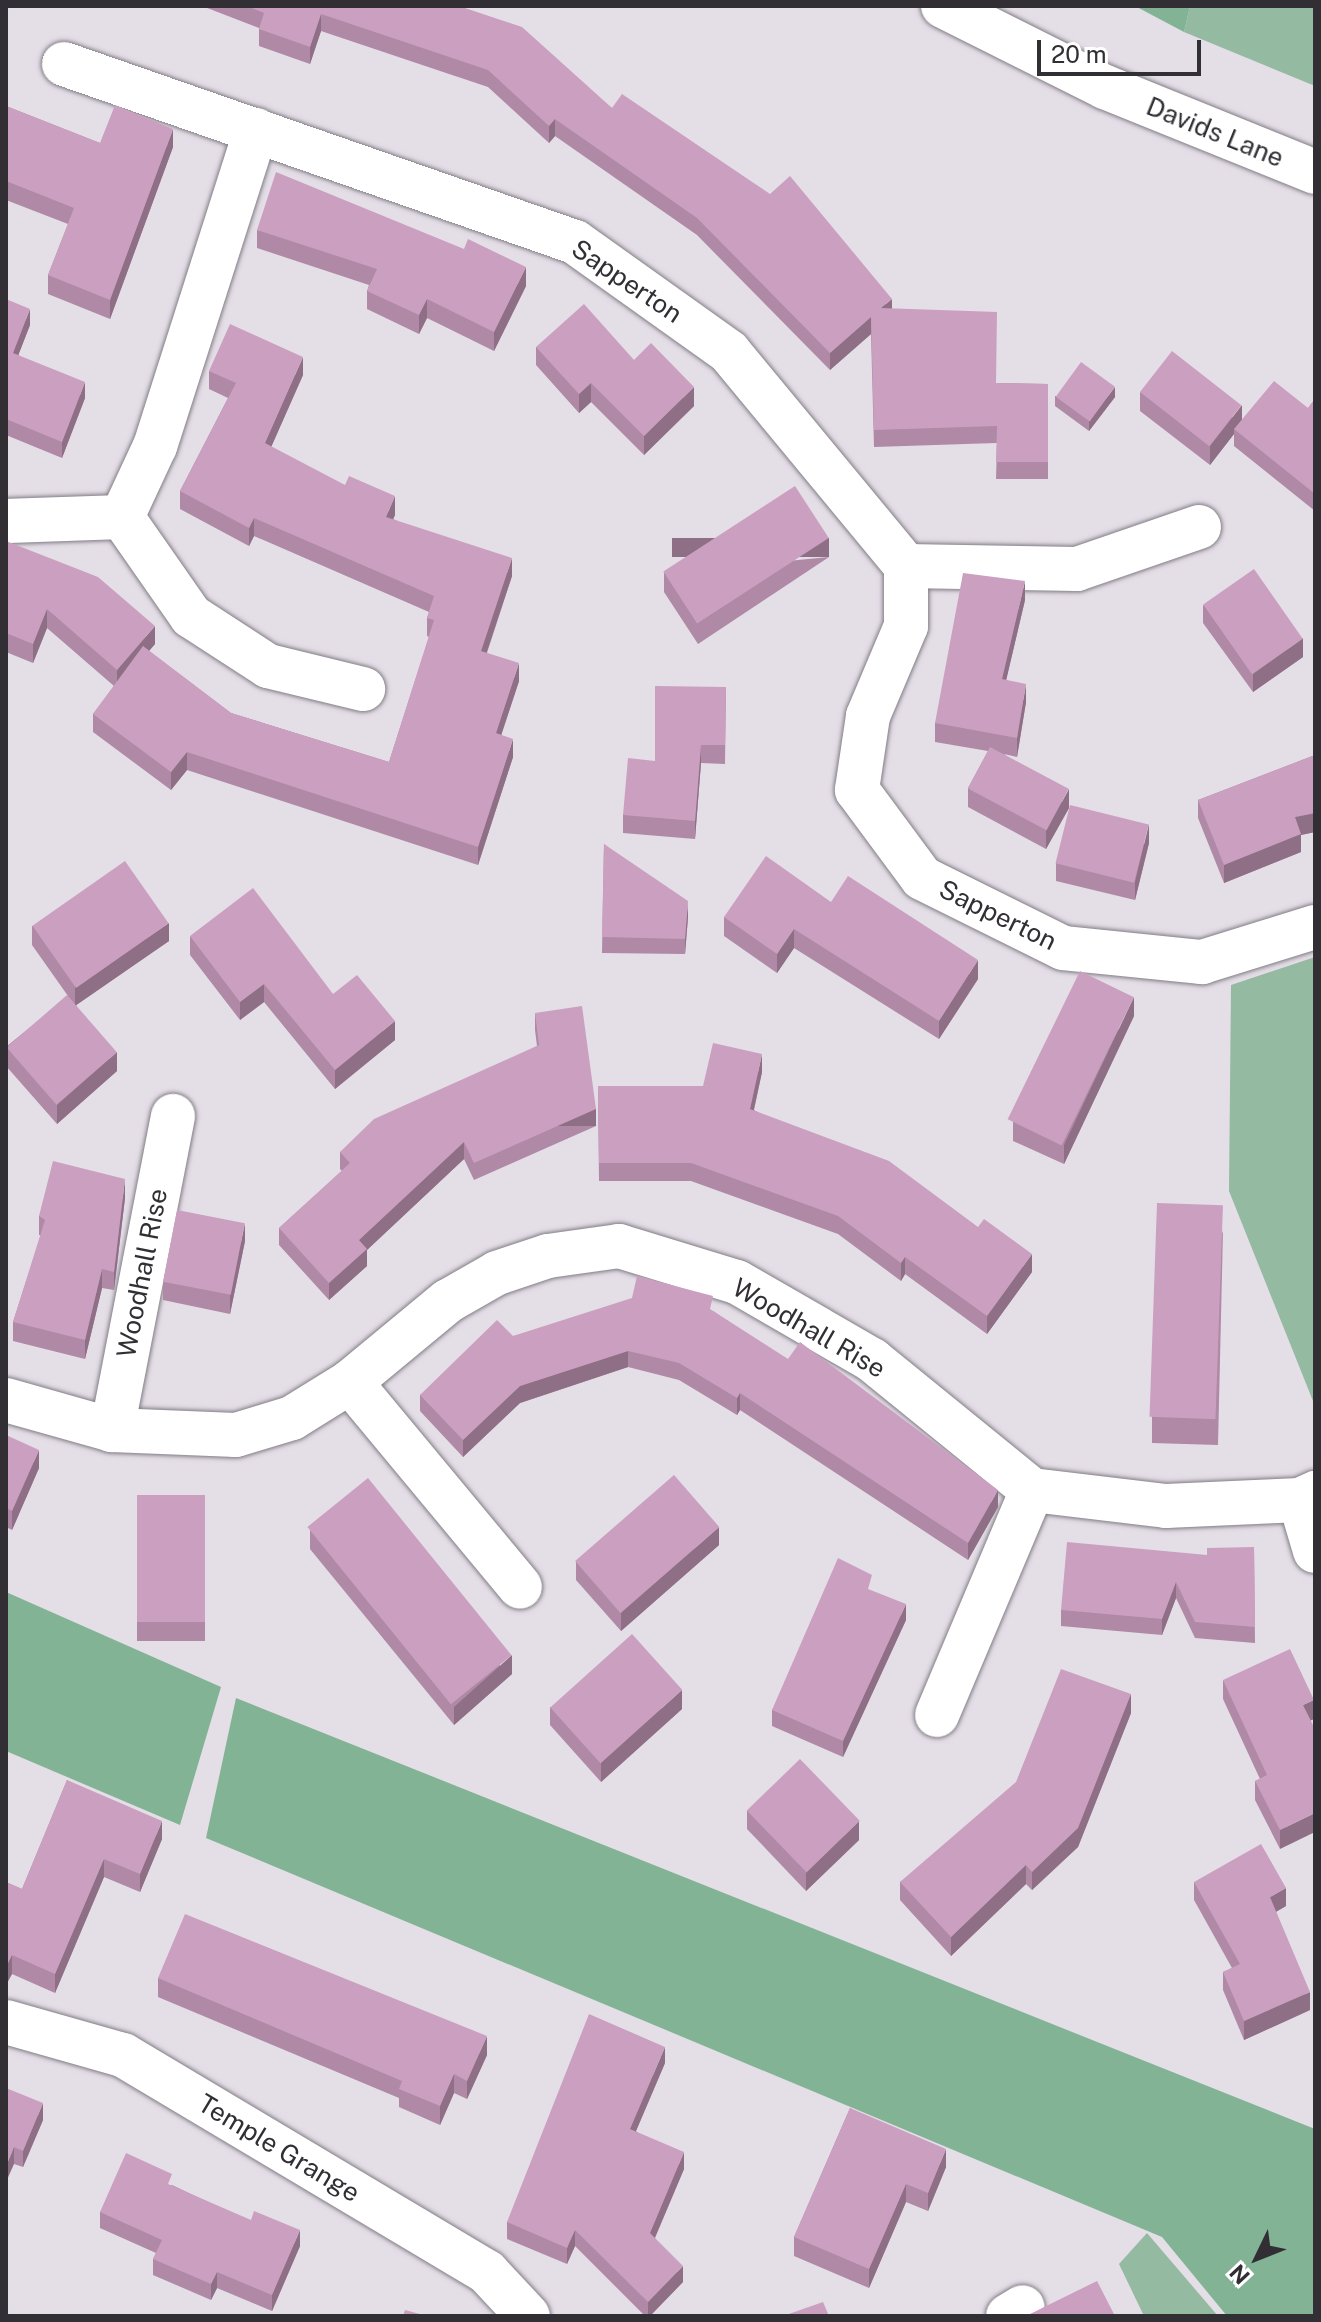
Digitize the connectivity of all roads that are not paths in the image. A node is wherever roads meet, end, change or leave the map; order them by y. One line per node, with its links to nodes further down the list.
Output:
1 (943, 6): 4 (street, Davids Lane)
2 (64, 64): 3 (street, Sapperton)
3 (256, 130): 5 (street); 8 (street, Sapperton)
4 (1315, 172)
5 (122, 517): 6 (street); 9 (street)
6 (6, 521)
7 (1199, 527): 8 (street)
8 (906, 566): 10 (street, Sapperton)
9 (363, 689)
10 (1315, 927)
11 (173, 1116): 14 (street, Woodhall Rise)
12 (350, 1382): 14 (street, Woodhall Rise); 15 (street, Woodhall Rise); 18 (street)
13 (6, 1400): 14 (street, Woodhall Rise)
14 (112, 1430)
15 (1032, 1490): 16 (street); 19 (street)
16 (1308, 1496): 17 (street)
17 (1315, 1551)
18 (520, 1587)
19 (937, 1715)
20 (6, 2022): 21 (street, Temple Grange)
21 (528, 2316)

